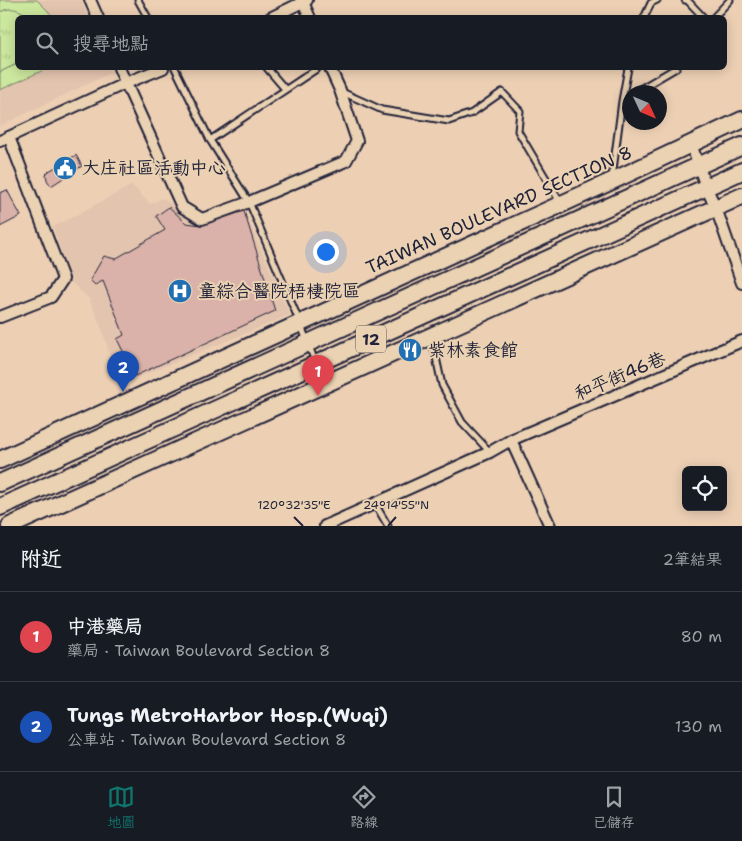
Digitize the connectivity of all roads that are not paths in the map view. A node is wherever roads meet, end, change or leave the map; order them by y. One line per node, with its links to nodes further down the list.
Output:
1 (90, 0): 7 (street)
2 (138, 0): 8 (lane)
3 (657, 0): 11 (lane)
4 (685, 0): 12 (lane)
5 (730, 0): 13 (lane)
6 (304, 1): 9 (street); 10 (street)
7 (97, 15)
8 (146, 15)
9 (276, 15)
10 (309, 15)
11 (646, 15)
12 (701, 15)
13 (716, 15)
14 (120, 70): 22 (street)
15 (157, 70): 22 (street)
16 (176, 70): 30 (lane)
17 (269, 70): 25 (lane)
18 (315, 70): 25 (lane)
19 (331, 70): 26 (street)
20 (628, 70): 23 (lane)
21 (673, 70): 24 (lane)
22 (126, 83): 29 (street); 38 (street)
23 (625, 85)
24 (647, 85)
25 (285, 89): 30 (lane)
26 (340, 90): 38 (street); 39 (lane)
27 (622, 101): 35 (lane)
28 (742, 120): 31 (main road, TAIWAN BOULEVARD SECTION 8 / 12)
29 (5, 139): 42 (street)
30 (210, 140): 38 (lane)
31 (691, 144): 33 (street); 35 (main road, TAIWAN BOULEVARD SECTION 8 / 12)
32 (742, 146): 33 (main road, 12)
33 (698, 166): 36 (street); 46 (main road, 12)
34 (742, 170): 36 (main road, 12)
35 (612, 181): 39 (main road, TAIWAN BOULEVARD SECTION 8 / 12)
36 (706, 187): 40 (street); 47 (main road, 12)
37 (742, 196): 40 (main road, 12)
38 (249, 202): 43 (lane)
39 (561, 203): 43 (main road, TAIWAN BOULEVARD SECTION 8 / 12)
40 (716, 208): 41 (street); 44 (main road, 12)
41 (742, 283)
42 (0, 317)
43 (300, 322): 46 (lane); 51 (main road, TAIWAN BOULEVARD SECTION 8 / 12)
44 (431, 336): 48 (main road, 12); 50 (lane)
45 (742, 342): 49 (street, 和平街46巷)
46 (308, 343): 47 (lane); 52 (main road, 12)
47 (316, 364): 48 (lane); 54 (main road, 12)
48 (324, 385): 55 (main road, 12)
49 (511, 440): 50 (street, 和平街46巷); 58 (street)
50 (490, 452): 53 (street, 和平街46巷)
51 (0, 460)
52 (0, 483)
53 (374, 504): 56 (street, 和平街46巷); 57 (lane)
54 (0, 507)
55 (10, 526)
56 (325, 526)
57 (388, 526)
58 (550, 526)

